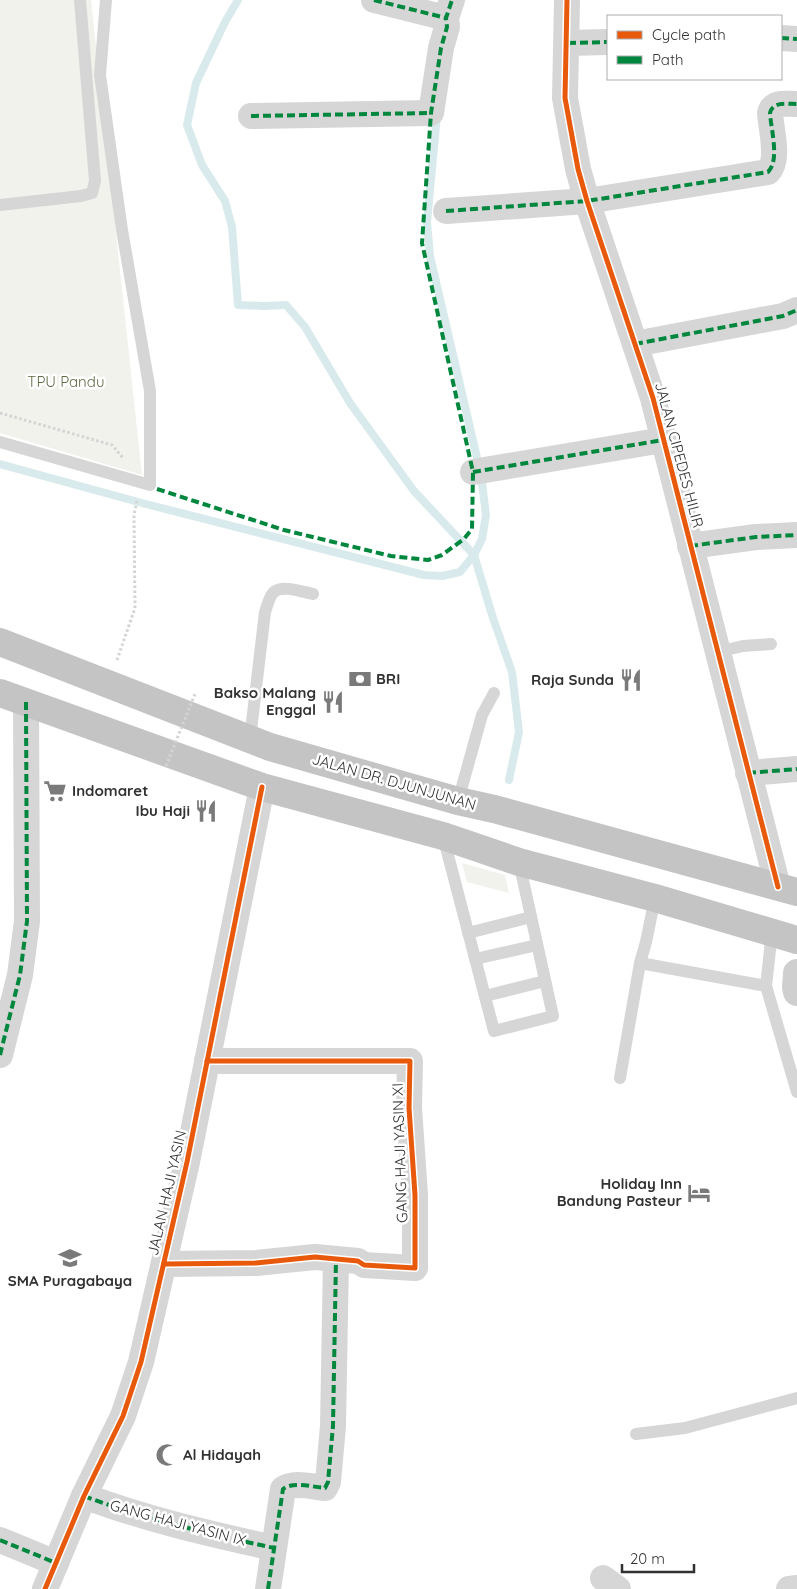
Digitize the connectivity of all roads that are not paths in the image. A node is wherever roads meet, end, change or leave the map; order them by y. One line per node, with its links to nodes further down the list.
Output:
1 (80, 0): 13 (lane)
2 (106, 0): 18 (lane)
3 (374, 0): 5 (street)
4 (567, 0): 9 (street, JALAN CIPEDES HILIR)
5 (449, 9): 11 (street)
6 (782, 38): 7 (street)
7 (797, 39)
8 (607, 42): 9 (street)
9 (568, 43): 12 (street, JALAN CIPEDES HILIR)
10 (797, 104): 12 (street)
11 (251, 116)
12 (587, 201): 14 (street); 16 (street, JALAN CIPEDES HILIR)
13 (0, 205)
14 (446, 211)
15 (797, 310): 16 (street)
16 (635, 344): 17 (street, JALAN CIPEDES HILIR)
17 (663, 440): 19 (street); 21 (street, JALAN CIPEDES HILIR)
18 (0, 442)
19 (480, 471)
20 (797, 535): 21 (street)
21 (690, 546): 25 (street, JALAN CIPEDES HILIR)
22 (313, 594): 29 (lane)
23 (0, 642): 29 (highway, JALAN DR. DJUNJUNAN)
24 (771, 644): 25 (lane)
25 (717, 652): 31 (street, JALAN CIPEDES HILIR)
26 (0, 693): 28 (highway)
27 (494, 693): 33 (lane)
28 (26, 702): 32 (highway); 49 (street)
29 (250, 739): 33 (highway, JALAN DR. DJUNJUNAN)
30 (797, 769): 31 (street)
31 (748, 773): 36 (street, JALAN CIPEDES HILIR)
32 (262, 787): 34 (highway); 50 (street, JALAN HAJI YASIN)
33 (458, 801): 36 (highway, JALAN DR. DJUNJUNAN)
34 (443, 836): 35 (highway); 39 (lane)
35 (519, 862): 37 (highway); 38 (lane)
36 (787, 889)
37 (655, 898): 40 (highway); 43 (lane)
38 (531, 917): 39 (lane); 41 (lane)
39 (468, 934): 42 (lane)
40 (784, 936): 46 (lane)
41 (537, 945): 42 (lane); 45 (lane)
42 (475, 959): 48 (lane)
43 (640, 963): 46 (lane); 51 (lane)
44 (797, 973): 47 (street)
45 (545, 981): 48 (lane); 48 (lane)
46 (766, 986): 52 (lane)
47 (797, 992)
48 (485, 996)
49 (0, 1055)
50 (207, 1061): 53 (street, GANG HAJI YASIN XI); 54 (street, JALAN HAJI YASIN)
51 (620, 1078)
52 (797, 1092)
53 (336, 1259): 54 (street); 59 (street)
54 (164, 1264): 57 (street, JALAN HAJI YASIN)
55 (797, 1398): 56 (lane)
56 (636, 1434)
57 (84, 1496): 59 (street, GANG HAJI YASIN IX); 60 (street, JALAN HAJI YASIN)
58 (0, 1540): 60 (street)
59 (274, 1548): 63 (street)
60 (56, 1563): 62 (street, JALAN HAJI YASIN)
61 (797, 1588): 64 (street)
62 (45, 1589)
63 (268, 1589)
64 (789, 1589)

